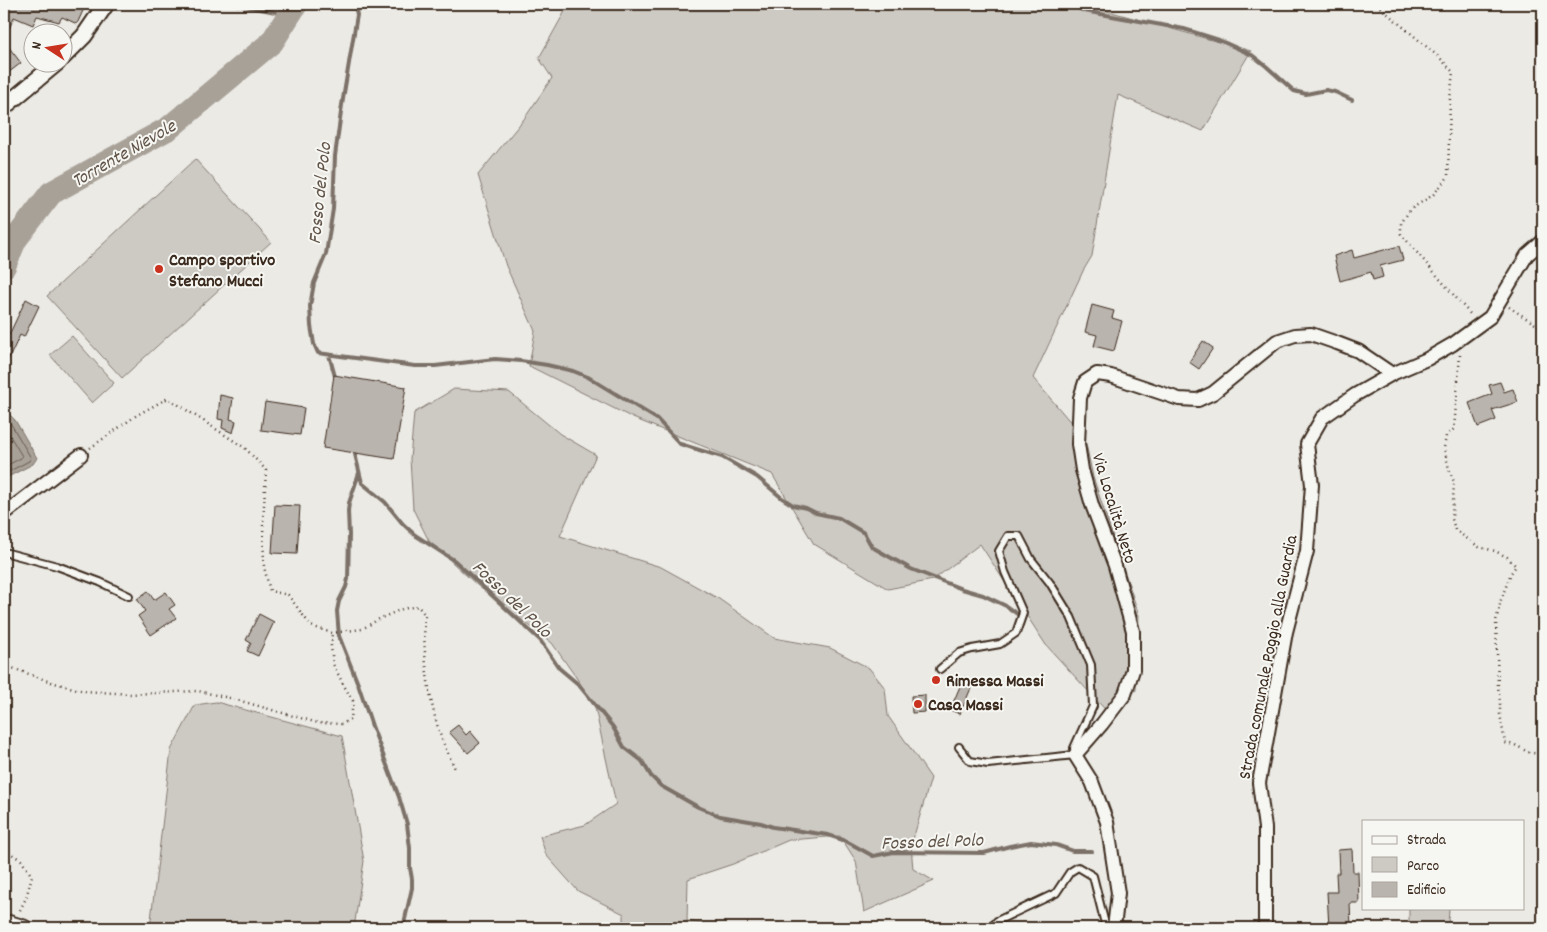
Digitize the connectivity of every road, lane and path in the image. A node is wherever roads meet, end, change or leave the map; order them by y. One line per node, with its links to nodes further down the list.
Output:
1 (106, 4): 3 (street)
2 (1376, 4): 8 (path)
3 (72, 48)
4 (46, 72): 5 (street)
5 (4, 107)
6 (1543, 241): 7 (street, Strada comunale Poggio alla Guardia)
7 (1499, 302): 8 (street, Strada comunale Poggio alla Guardia); 9 (path)
8 (1480, 324): 10 (street, Strada comunale Poggio alla Guardia)
9 (1543, 329)
10 (1461, 338): 11 (street, Strada comunale Poggio alla Guardia); 21 (path)
11 (1392, 374): 20 (street, Via Località Neto); 28 (street, Strada comunale Poggio alla Guardia)
12 (81, 455): 13 (street); 16 (path)
13 (4, 514)
14 (4, 552): 15 (lane)
15 (129, 596)
16 (332, 632): 17 (path); 22 (path)
17 (4, 665)
18 (940, 669): 20 (lane)
19 (959, 747): 20 (lane)
20 (1075, 755): 27 (street)
21 (1543, 755)
22 (455, 769)
23 (4, 849): 24 (path)
24 (13, 925)
25 (990, 928): 26 (lane)
26 (1106, 928)
27 (1114, 928)
28 (1265, 928)

